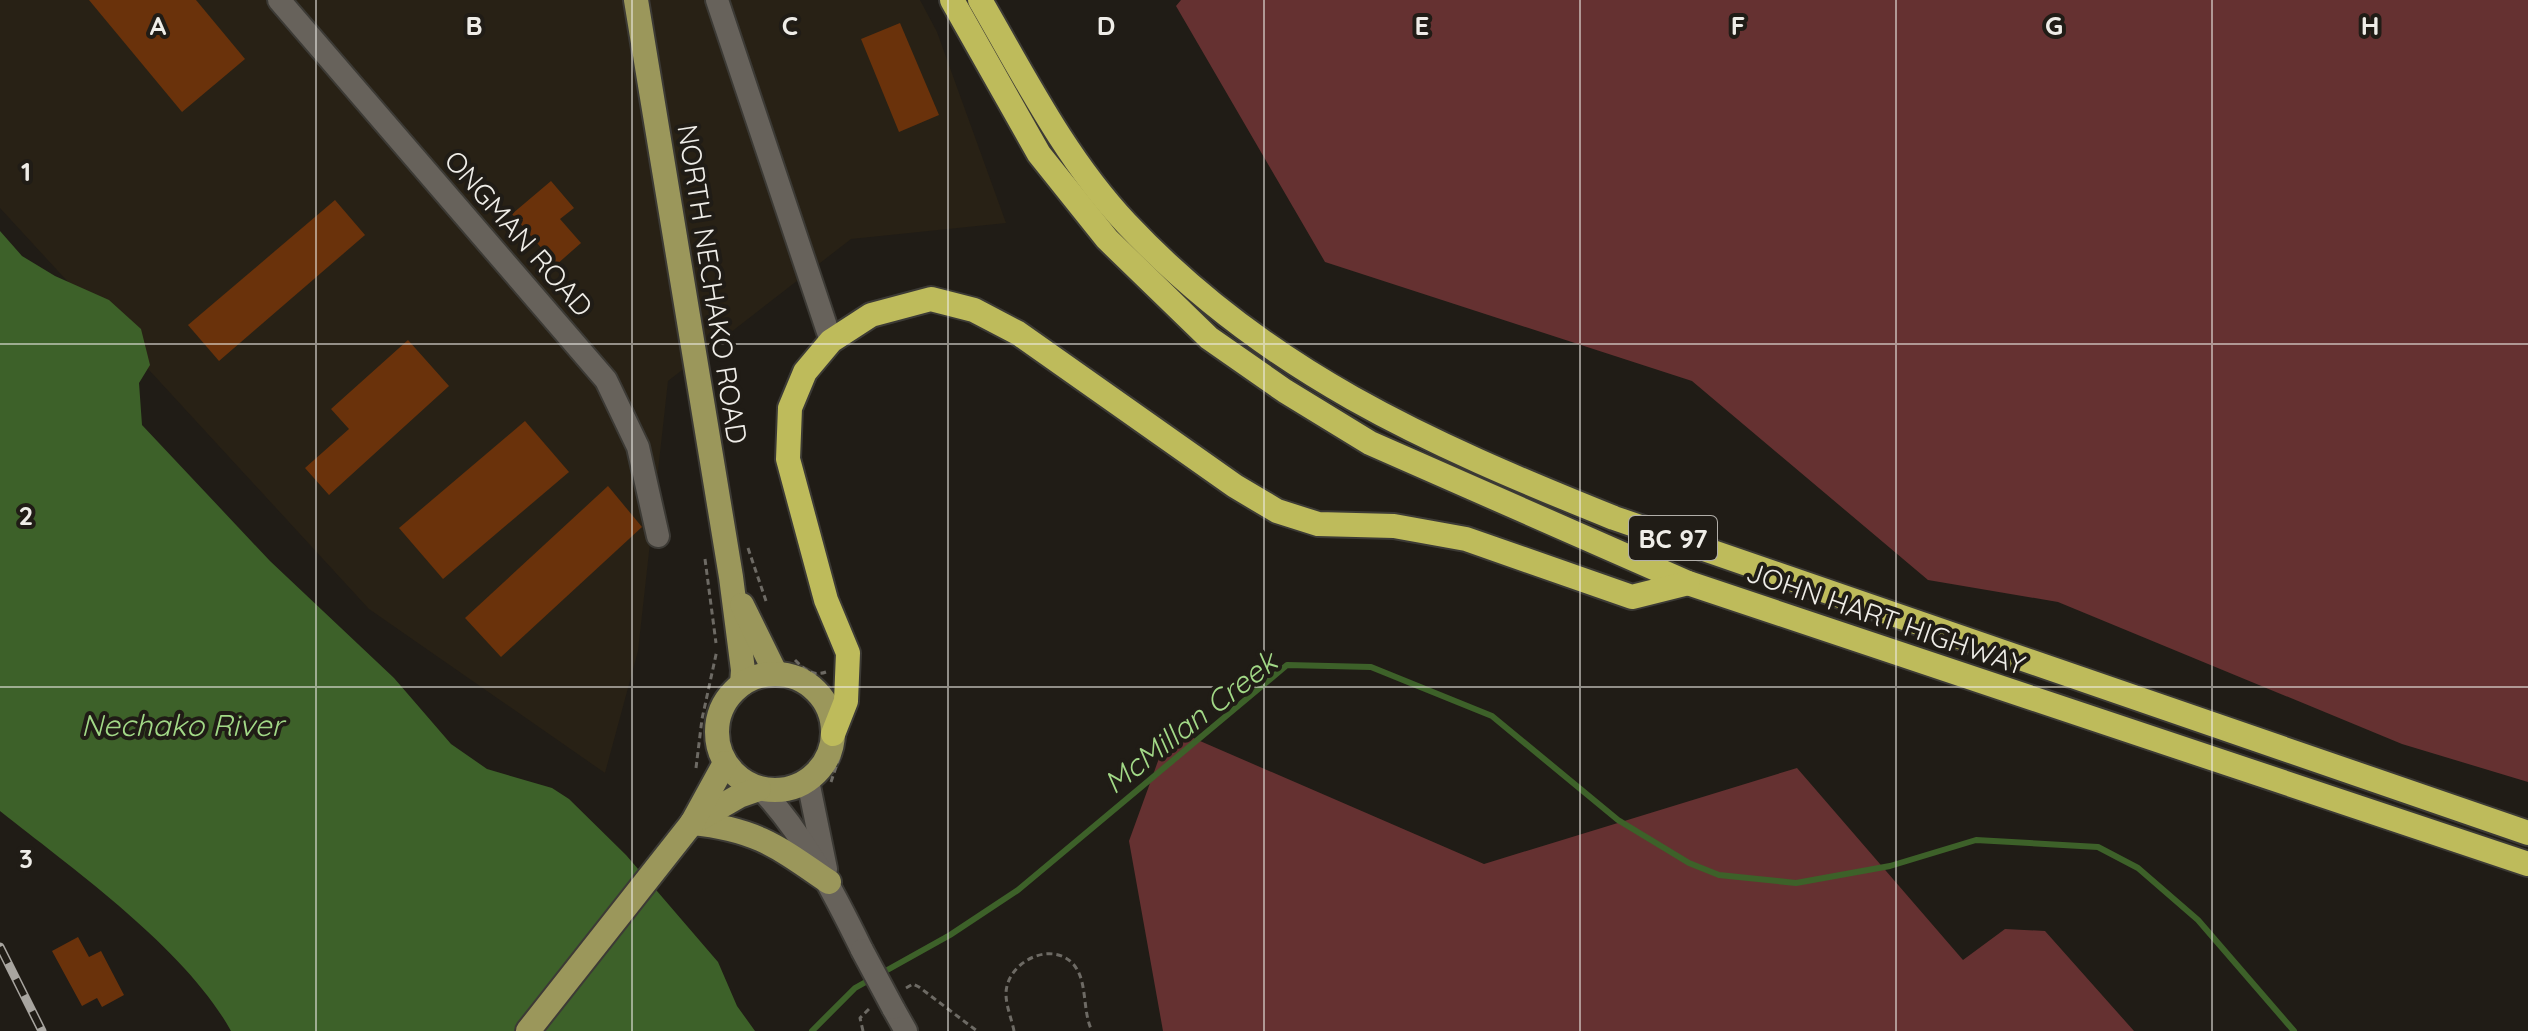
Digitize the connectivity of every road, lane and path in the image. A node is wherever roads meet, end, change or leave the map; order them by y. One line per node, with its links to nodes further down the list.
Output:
1 (279, 0): 8 (street, ONGMAN ROAD)
2 (636, 0): 7 (main road, NORTH NECHAKO ROAD)
3 (717, 0): 6 (street)
4 (952, 0): 9 (highway, JOHN HART HIGHWAY / BC 97)
5 (980, 0): 21 (highway, JOHN HART HIGHWAY / BC 97)
6 (831, 341): 9 (highway); 13 (highway)
7 (721, 514): 11 (path); 12 (main road, NORTH NECHAKO ROAD)
8 (658, 536)
9 (1688, 583): 22 (highway, JOHN HART HIGHWAY / BC 97)
10 (708, 593): 12 (path)
11 (768, 610)
12 (750, 644): 13 (path); 14 (main road, NORTH NECHAKO ROAD); 15 (main road, NORTH NECHAKO ROAD)
13 (848, 653): 16 (highway)
14 (776, 674): 15 (main road); 16 (main road)
15 (742, 684): 17 (main road)
16 (838, 742): 18 (path); 18 (main road)
17 (725, 763): 19 (main road); 20 (main road)
18 (818, 784): 19 (main road); 23 (street)
19 (760, 789): 20 (main road); 23 (street)
20 (692, 823): 23 (main road); 24 (main road)
21 (2528, 833)
22 (2528, 864)
23 (829, 882): 25 (street, bridge)
24 (528, 1031)
25 (906, 1031)
26 (1014, 1031): 27 (path)
27 (1092, 1031)

